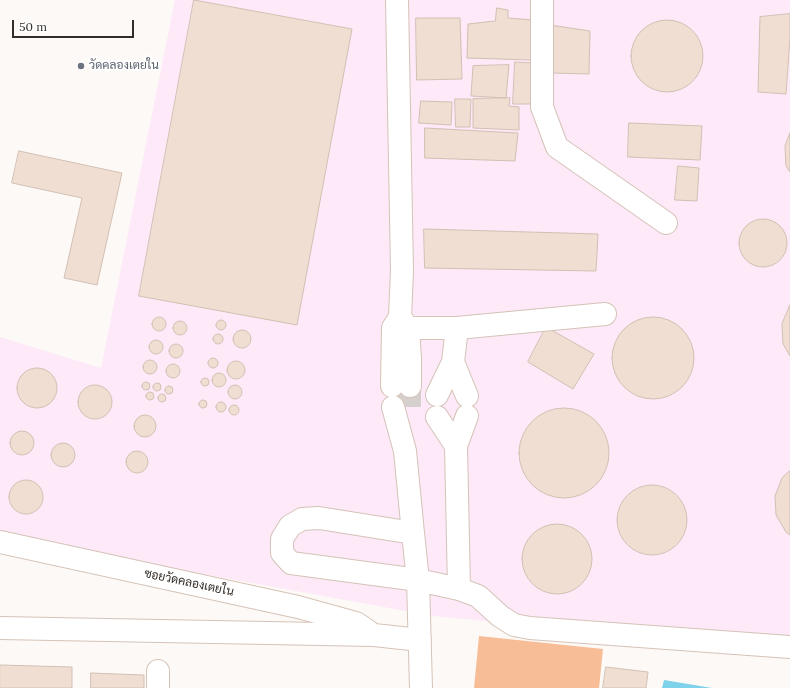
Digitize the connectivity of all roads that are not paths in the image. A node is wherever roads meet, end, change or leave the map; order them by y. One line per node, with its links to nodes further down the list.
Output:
1 (397, 0): 5 (street)
2 (542, 0): 3 (street)
3 (666, 223)
4 (605, 314): 6 (street)
5 (400, 325): 6 (street); 11 (street)
6 (457, 328): 7 (street)
7 (453, 362): 8 (street); 10 (street)
8 (437, 395)
9 (437, 417): 10 (street)
10 (456, 446): 14 (street)
11 (413, 533): 13 (street); 13 (street)
12 (0, 542): 16 (street, ซอยวัดคลองเตยใน)
13 (418, 580): 14 (street); 17 (street)
14 (459, 588): 18 (street)
15 (0, 628): 16 (street)
16 (374, 635): 17 (street)
17 (420, 640): 19 (street)
18 (790, 648)
19 (421, 688)

